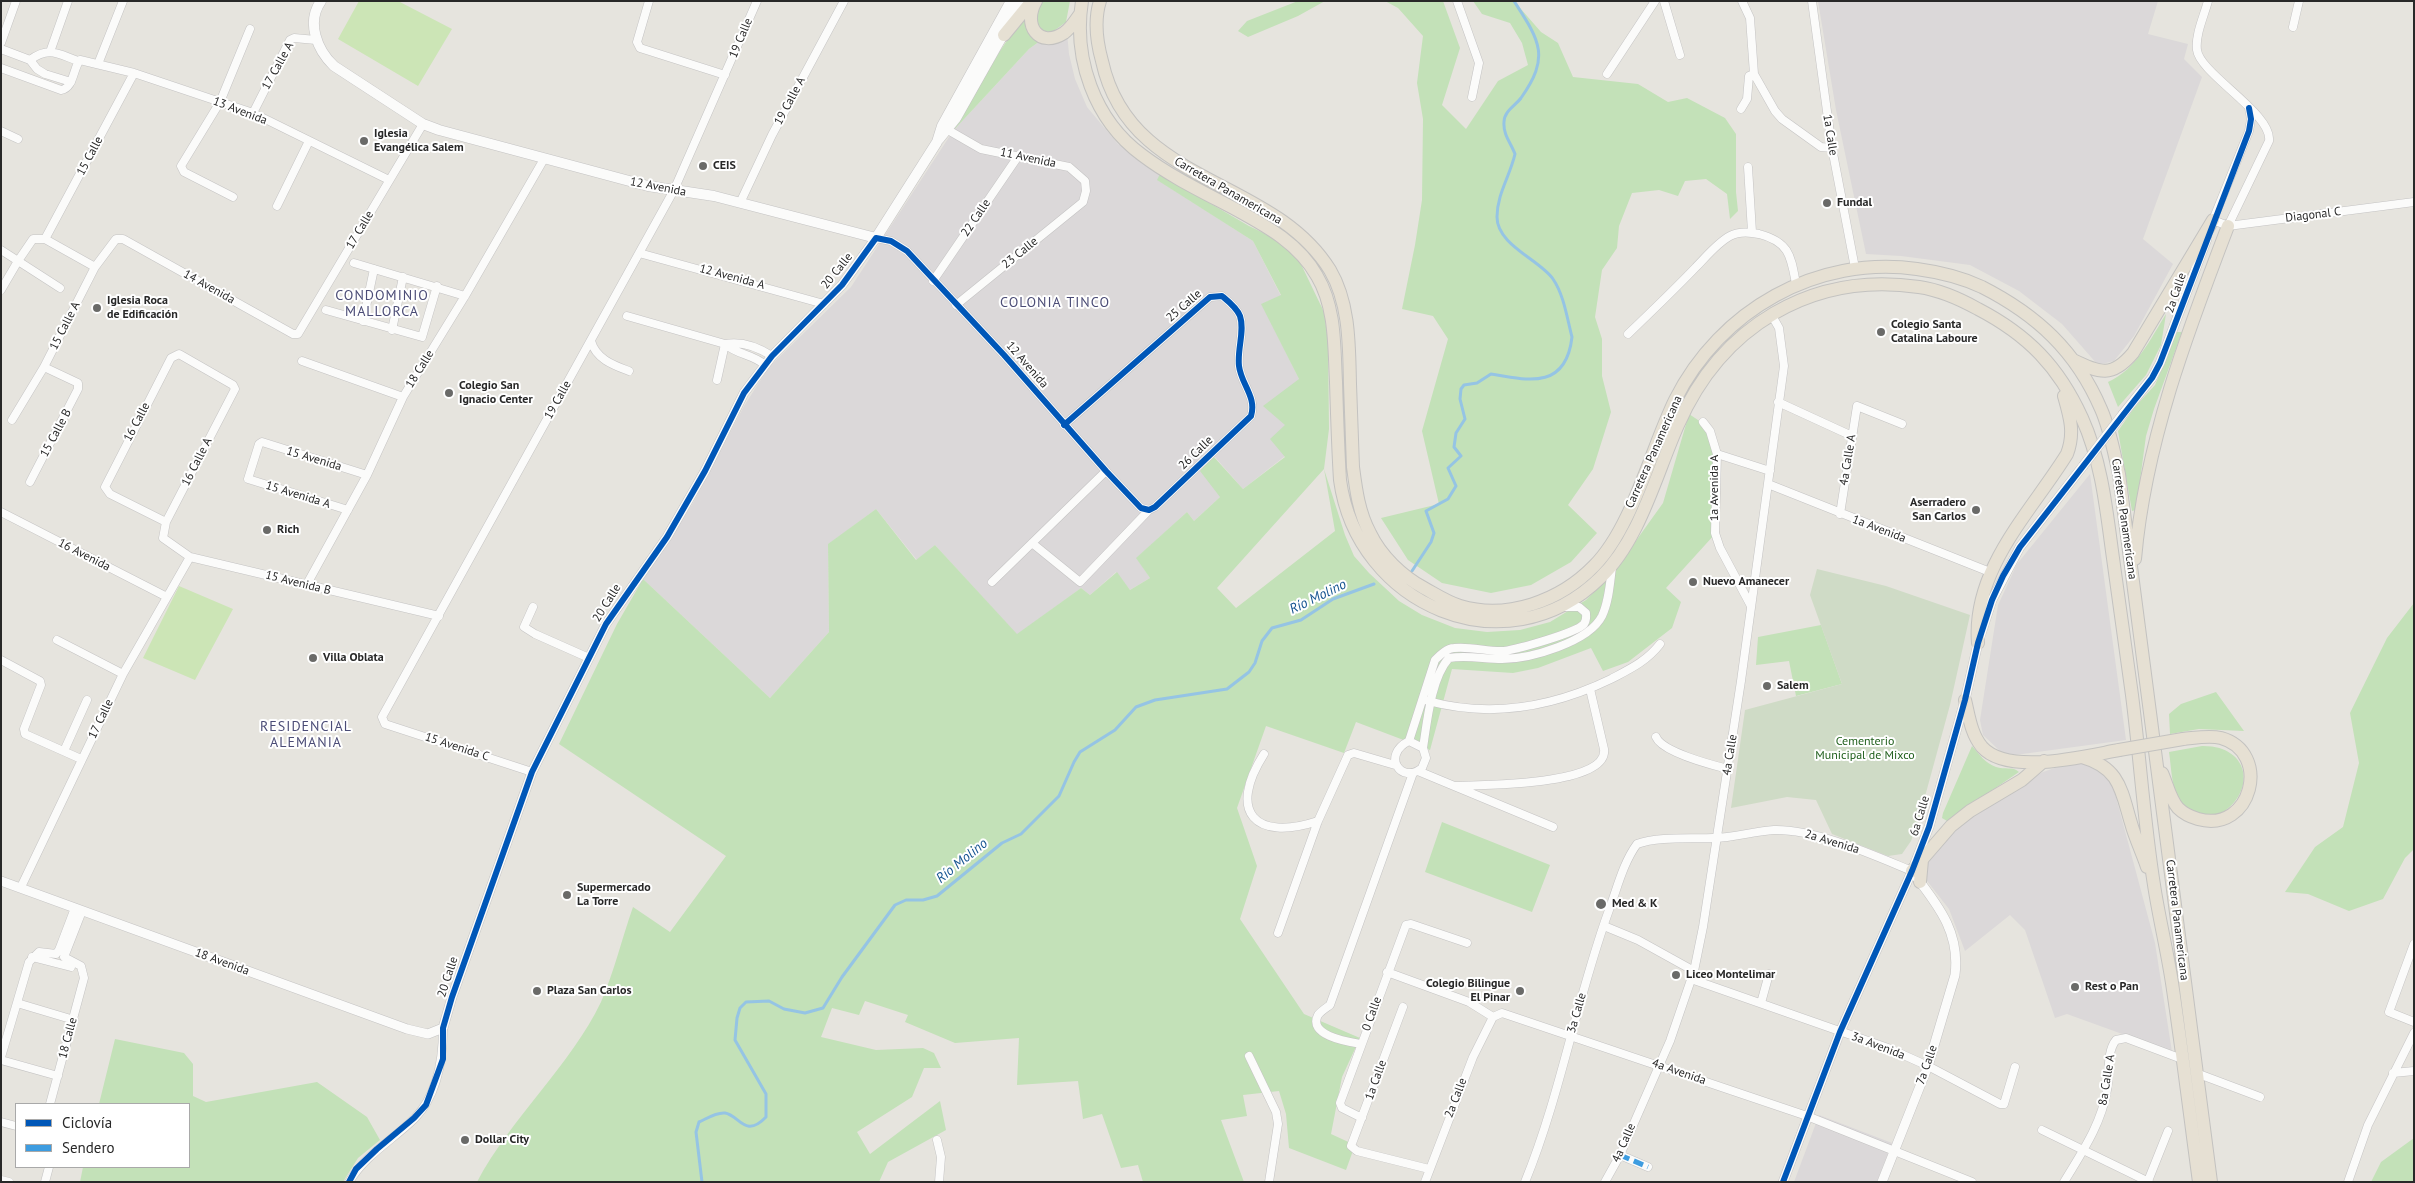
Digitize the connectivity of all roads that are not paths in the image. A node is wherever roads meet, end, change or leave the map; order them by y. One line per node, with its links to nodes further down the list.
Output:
1 (16, 1): 25 (street)
2 (68, 1): 27 (street)
3 (123, 1): 31 (street)
4 (649, 1): 36 (street)
5 (757, 1): 36 (street, 19 Calle)
6 (844, 1): 58 (street, 19 Calle A)
7 (1011, 1): 50 (main road, 20 Calle)
8 (1022, 1): 23 (main road, 20 Calle)
9 (1032, 1): 23 (highway)
10 (1036, 1): 20 (highway)
11 (1100, 1): 77 (highway, Carretera Panamericana)
12 (1458, 1): 38 (street)
13 (1655, 1): 34 (street)
14 (1664, 1): 28 (street)
15 (1742, 1): 35 (street)
16 (1812, 1): 51 (street, 1a Calle)
17 (2208, 1): 40 (street)
18 (2299, 1): 21 (street)
19 (317, 3): 24 (main road)
20 (1081, 8): 133 (highway, Carretera Panamericana)
21 (2293, 27)
22 (250, 29): 39 (street)
23 (1004, 35): 45 (main road, 20 Calle)
24 (316, 40): 42 (street, 17 Calle A); 43 (main road, 12 Avenida)
25 (1, 42)
26 (1, 49): 29 (street)
27 (50, 52): 29 (street); 30 (street, 13 Avenida)
28 (1680, 55)
29 (30, 60): 37 (street)
30 (81, 60): 31 (street, 13 Avenida); 37 (street)
31 (98, 64): 33 (street, 13 Avenida)
32 (1, 68): 37 (street)
33 (134, 73): 39 (street, 13 Avenida); 66 (street, 15 Calle)
34 (1607, 74)
35 (1754, 74): 41 (street); 51 (street)
36 (725, 75): 56 (street, 19 Calle)
37 (69, 85)
38 (1472, 97)
39 (220, 102): 42 (street, 13 Avenida); 57 (street)
40 (2249, 108): 44 (street); 47 (street, 2a Calle)
41 (1741, 109)
42 (253, 114): 49 (street, 13 Avenida)
43 (423, 124): 53 (main road, 12 Avenida); 55 (street, 17 Calle)
44 (2266, 126): 47 (street); 63 (street)
45 (948, 130): 50 (main road, 20 Calle); 52 (street, 11 Avenida)
46 (1, 131): 48 (street)
47 (2249, 131): 62 (street, 2a Calle)
48 (18, 139)
49 (309, 141): 55 (street, 13 Avenida); 61 (street)
50 (937, 142): 65 (main road, 20 Calle)
51 (1832, 148): 73 (street, 1a Calle)
52 (1019, 155): 59 (street, 11 Avenida); 76 (street, 22 Calle)
53 (544, 159): 56 (main road, 12 Avenida); 81 (street, 18 Calle)
54 (1748, 167): 64 (street)
55 (389, 180): 90 (street, 17 Calle)
56 (674, 190): 58 (main road, 12 Avenida); 69 (street, 19 Calle)
57 (232, 197)
58 (740, 202): 65 (main road, 12 Avenida)
59 (1083, 202): 83 (street, 23 Calle)
60 (2414, 202): 63 (street, Diagonal C)
61 (277, 206)
62 (2213, 220): 63 (street, Diagonal C); 95 (highway); 111 (street, 2a Calle, bridge)
63 (2228, 226): 130 (highway)
64 (1752, 232): 77 (street); 89 (street)
65 (876, 238): 76 (street, 12 Avenida); 82 (street, 20 Calle)
66 (45, 239): 70 (street); 72 (street)
67 (123, 239): 72 (street, 15 Calle A); 90 (street, 14 Avenida)
68 (1, 250): 70 (street)
69 (639, 253): 82 (street, 12 Avenida A); 91 (street, 19 Calle)
70 (18, 260): 79 (street); 80 (street)
71 (354, 263): 74 (street)
72 (95, 267): 98 (street, 15 Calle A)
73 (1855, 268): 77 (highway, Carretera Panamericana); 95 (highway, Carretera Panamericana)
74 (374, 269): 75 (street); 87 (street)
75 (403, 277): 78 (street); 88 (street)
76 (933, 281): 83 (street, 12 Avenida)
77 (1796, 284)
78 (437, 286): 81 (street); 88 (street)
79 (60, 288)
80 (1, 290)
81 (465, 296): 102 (street, 18 Calle)
82 (824, 304): 94 (street, 20 Calle)
83 (956, 305): 108 (street, 12 Avenida)
84 (326, 310): 87 (street)
85 (1771, 314): 100 (highway, Carretera Panamericana); 103 (street, 4a Calle); 126 (highway, Carretera Panamericana)
86 (627, 316): 92 (street)
87 (363, 321): 88 (street)
88 (392, 330)
89 (1628, 334)
90 (296, 335)
91 (591, 341): 99 (street); 135 (street, 19 Calle)
92 (725, 344): 94 (street); 97 (street); 101 (street)
93 (174, 355): 122 (street, 16 Calle A); 122 (street, 16 Calle)
94 (772, 356): 97 (street, 20 Calle)
95 (2073, 360): 130 (highway, Carretera Panamericana)
96 (302, 361): 102 (street)
97 (765, 365): 139 (street, 20 Calle)
98 (44, 367): 105 (street, 15 Calle A); 116 (street, 15 Calle B)
99 (629, 371)
100 (2058, 374): 127 (highway); 168 (highway, Carretera Panamericana)
101 (717, 380)
102 (403, 398): 114 (street, 18 Calle)
103 (1778, 402): 109 (street); 113 (street, 4a Calle)
104 (1251, 416): 108 (street, 25 Calle); 118 (street, 26 Calle)
105 (12, 420)
106 (1703, 422): 110 (street, 1a Avenida A)
107 (1902, 424): 109 (street, 4a Calle A)
108 (1064, 425): 112 (street, 12 Avenida)
109 (1852, 436): 121 (street, 4a Calle A)
110 (1717, 454): 113 (street); 134 (street, 1a Avenida A)
111 (2082, 466): 137 (street, 6a Calle)
112 (1106, 471): 118 (street, 12 Avenida); 124 (street)
113 (1770, 471): 117 (street, 4a Calle)
114 (368, 475): 115 (street, 15 Avenida); 119 (street, 18 Calle)
115 (248, 479): 119 (street, 15 Avenida A)
116 (30, 482)
117 (1768, 484): 121 (street, 1a Avenida); 134 (street, 4a Calle)
118 (1152, 509): 124 (street, 26 Calle)
119 (348, 510): 129 (street, 18 Calle)
120 (1, 512): 131 (street, 16 Avenida)
121 (1840, 514): 127 (street, 1a Avenida)
122 (166, 522): 123 (street, 16 Calle A)
123 (163, 538): 125 (street, 15 Avenida B)
124 (1032, 543): 128 (street)
125 (190, 557): 129 (street, 15 Avenida B); 131 (street, 17 Calle)
126 (1613, 562): 133 (highway, Carretera Panamericana); 146 (street)
127 (1990, 572): 137 (highway)
128 (992, 582)
129 (306, 584): 135 (street, 15 Avenida B)
130 (2134, 589): 150 (highway, Carretera Panamericana)
131 (167, 598): 141 (street, 17 Calle)
132 (532, 607): 139 (street)
133 (1558, 608): 144 (street)
134 (1752, 608): 158 (street, 4a Calle)
135 (439, 616): 147 (street, 19 Calle)
136 (57, 640): 141 (street)
137 (1978, 643): 145 (street, 6a Calle)
138 (1660, 644): 142 (street)
139 (589, 658): 159 (street, 20 Calle)
140 (1, 660): 152 (street)
141 (123, 674): 155 (street, 17 Calle)
142 (1590, 689): 146 (street); 161 (street)
143 (86, 700): 152 (street)
144 (1421, 700): 146 (street); 149 (street)
145 (1965, 700): 156 (highway); 166 (street, 6a Calle)
146 (1431, 702): 151 (street)
147 (383, 722): 159 (street, 15 Avenida C)
148 (1656, 737): 158 (street)
149 (1409, 741): 151 (street); 157 (street)
150 (2154, 747): 154 (highway, bridge); 200 (highway, Carretera Panamericana)
151 (1423, 748): 160 (street)
152 (64, 751): 155 (street)
153 (1264, 754): 162 (street)
154 (2080, 756): 156 (highway); 168 (highway)
155 (81, 760): 169 (street, 17 Calle)
156 (2044, 761): 166 (highway)
157 (1396, 765): 160 (street); 162 (street)
158 (1728, 769): 164 (street, 4a Calle)
159 (532, 772): 188 (street, 20 Calle)
160 (1415, 772): 161 (street); 192 (street)
161 (1455, 786): 163 (street)
162 (1318, 821): 172 (street)
163 (1553, 827)
164 (1717, 838): 165 (street, 2a Avenida); 166 (street, 2a Avenida); 177 (street, 4a Calle)
165 (1635, 847): 171 (street, 3a Calle)
166 (1916, 877): 174 (street, 2a Avenida); 189 (street, 6a Calle)
167 (1, 881): 169 (street, 18 Avenida)
168 (2154, 884): 195 (highway, Carretera Panamericana)
169 (22, 887): 170 (street, 18 Avenida)
170 (79, 910): 176 (street); 178 (street); 188 (street, 18 Avenida)
171 (1604, 926): 177 (street); 191 (street, 3a Calle)
172 (1278, 933)
173 (1467, 943): 179 (street, 0 Calle)
174 (1956, 944): 197 (street, 7a Calle)
175 (2414, 944): 187 (street)
176 (32, 957): 178 (street); 182 (street)
177 (1694, 971): 181 (street, 4a Calle)
178 (83, 972): 186 (street, 18 Calle)
179 (1387, 972): 185 (street, 4a Avenida); 192 (street, 0 Calle)
180 (1769, 974): 183 (street)
181 (1691, 979): 183 (street, 3a Avenida); 196 (street, 4a Calle)
182 (17, 1003): 186 (street); 194 (street)
183 (1762, 1003): 189 (street, 3a Avenida)
184 (1402, 1007): 206 (street, 1a Calle)
185 (1493, 1017): 191 (street, 4a Avenida); 217 (street, 2a Calle)
186 (74, 1020): 202 (street, 18 Calle)
187 (2413, 1021)
188 (443, 1028): 221 (street)
189 (1840, 1032): 197 (street, 3a Avenida); 205 (street, 6a Calle)
190 (2414, 1033): 201 (street)
191 (1570, 1036): 196 (street, 4a Avenida); 225 (street, 3a Calle)
192 (1361, 1044): 206 (street, 0 Calle)
193 (1249, 1056): 223 (street)
194 (1, 1059): 202 (street)
195 (2182, 1059): 212 (street, 8a Calle A); 232 (highway, Carretera Panamericana)
196 (1659, 1065): 205 (street, 4a Avenida); 214 (street, 4a Calle)
197 (1928, 1066): 198 (street, 3a Avenida); 213 (street, 7a Calle)
198 (2015, 1066)
199 (2414, 1071): 201 (street)
200 (2196, 1073): 203 (street); 233 (highway, Carretera Panamericana)
201 (2392, 1073): 234 (street)
202 (58, 1076): 204 (street, 18 Calle)
203 (2260, 1097)
204 (50, 1103)
205 (1807, 1116): 213 (street, 4a Avenida); 227 (street, 6a Calle)
206 (1362, 1118): 217 (street, 1a Calle)
207 (1, 1122): 208 (street)
208 (15, 1126)
209 (2042, 1130): 212 (street)
210 (2168, 1131): 231 (street)
211 (938, 1140): 222 (street)
212 (2085, 1149): 230 (street, 8a Calle A); 231 (street)
213 (1893, 1150): 228 (street, 7a Calle); 229 (street, 4a Avenida)
214 (1620, 1155): 215 (street); 226 (street, 4a Calle)
215 (1648, 1167)
216 (49, 1168): 220 (street)
217 (1429, 1169): 224 (street, 2a Calle)
218 (1, 1180): 219 (street)
219 (9, 1182)
220 (45, 1182)
221 (349, 1182)
222 (939, 1182)
223 (1269, 1182)
224 (1425, 1182)
225 (1525, 1182)
226 (1605, 1182)
227 (1783, 1182)
228 (1882, 1182)
229 (1972, 1182)
230 (2064, 1182)
231 (2149, 1182)
232 (2199, 1182)
233 (2211, 1182)
234 (2348, 1182)

